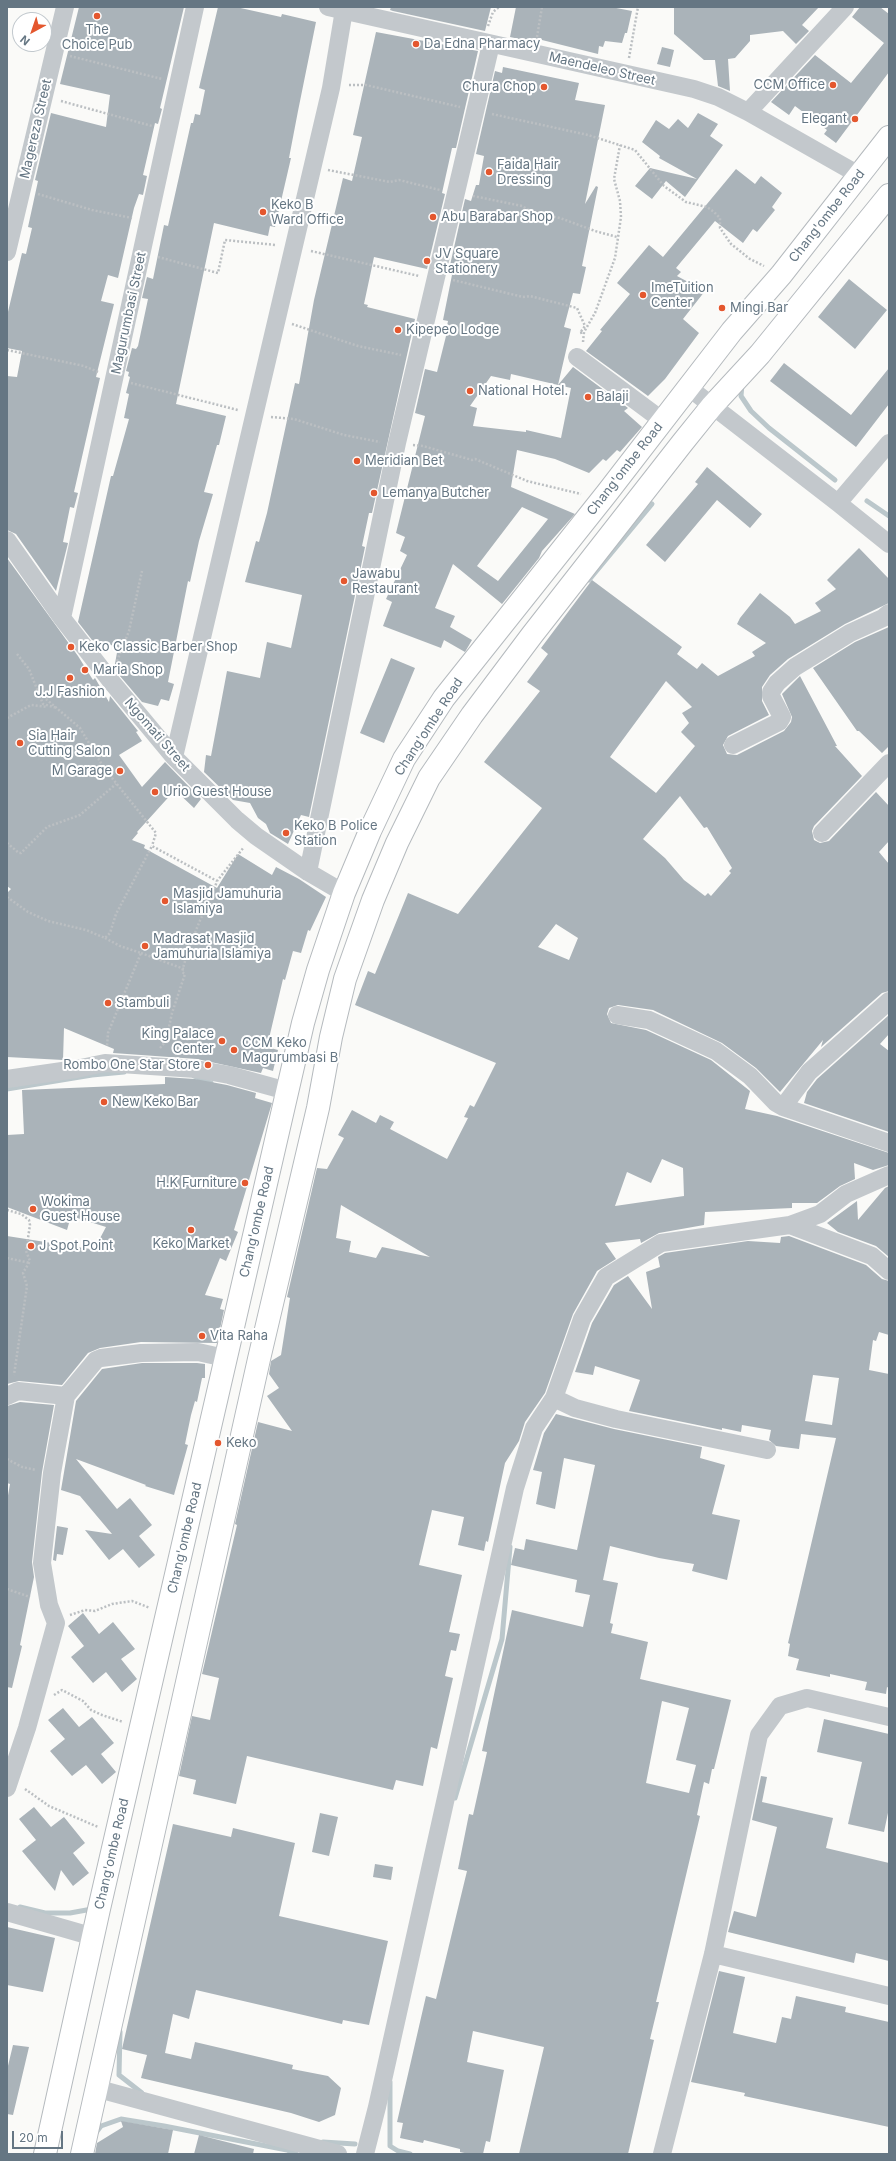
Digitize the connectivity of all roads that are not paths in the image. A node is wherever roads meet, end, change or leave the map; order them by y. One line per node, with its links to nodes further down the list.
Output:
1 (65, 7): 10 (street, Magereza Street)
2 (195, 7): 20 (street, Magurumbasi Street)
3 (846, 7): 6 (street)
4 (336, 9): 5 (street, Maendeleo Street); 22 (street)
5 (491, 44): 6 (street, Maendeleo Street); 25 (street)
6 (748, 112): 8 (street, Maendeleo Street)
7 (889, 137): 8 (main road, Chang'ombe Road)
8 (859, 175): 12 (main road, Chang'ombe Road)
9 (889, 195): 13 (main road)
10 (7, 252)
11 (576, 357): 14 (street)
12 (688, 386): 13 (street); 14 (main road, Chang'ombe Road)
13 (712, 406): 16 (street); 49 (main road)
14 (663, 420): 26 (main road, Chang'ombe Road)
15 (889, 443): 16 (street)
16 (838, 503): 18 (street)
17 (7, 540): 20 (street, Ngomati Street)
18 (889, 544)
19 (889, 613): 21 (street)
20 (62, 618): 22 (street, Ngomati Street)
21 (734, 745)
22 (174, 757): 25 (street, Ngomati Street)
23 (889, 763): 24 (street)
24 (822, 833)
25 (308, 872): 26 (street, Ngomati Street)
26 (344, 893): 30 (main road, Chang'ombe Road)
27 (889, 1001): 31 (street)
28 (617, 1015): 31 (street)
29 (7, 1079): 30 (street)
30 (287, 1091): 46 (main road, Chang'ombe Road)
31 (783, 1107): 32 (street)
32 (889, 1143)
33 (889, 1175): 34 (street)
34 (820, 1214): 35 (street); 36 (street)
35 (790, 1225): 36 (street); 41 (street)
36 (819, 1237): 37 (street)
37 (889, 1271)
38 (216, 1356): 40 (street)
39 (12, 1393): 40 (street)
40 (66, 1396): 44 (street)
41 (554, 1398): 42 (street); 53 (street)
42 (767, 1450)
43 (889, 1717): 47 (street)
44 (9, 1783)
45 (7, 1912): 46 (street)
46 (94, 1936): 50 (main road, Chang'ombe Road)
47 (713, 1954): 48 (street); 54 (street)
48 (889, 1996)
49 (95, 2088): 51 (main road); 52 (street)
50 (45, 2154)
51 (82, 2154)
52 (338, 2154)
53 (365, 2154)
54 (662, 2154)

